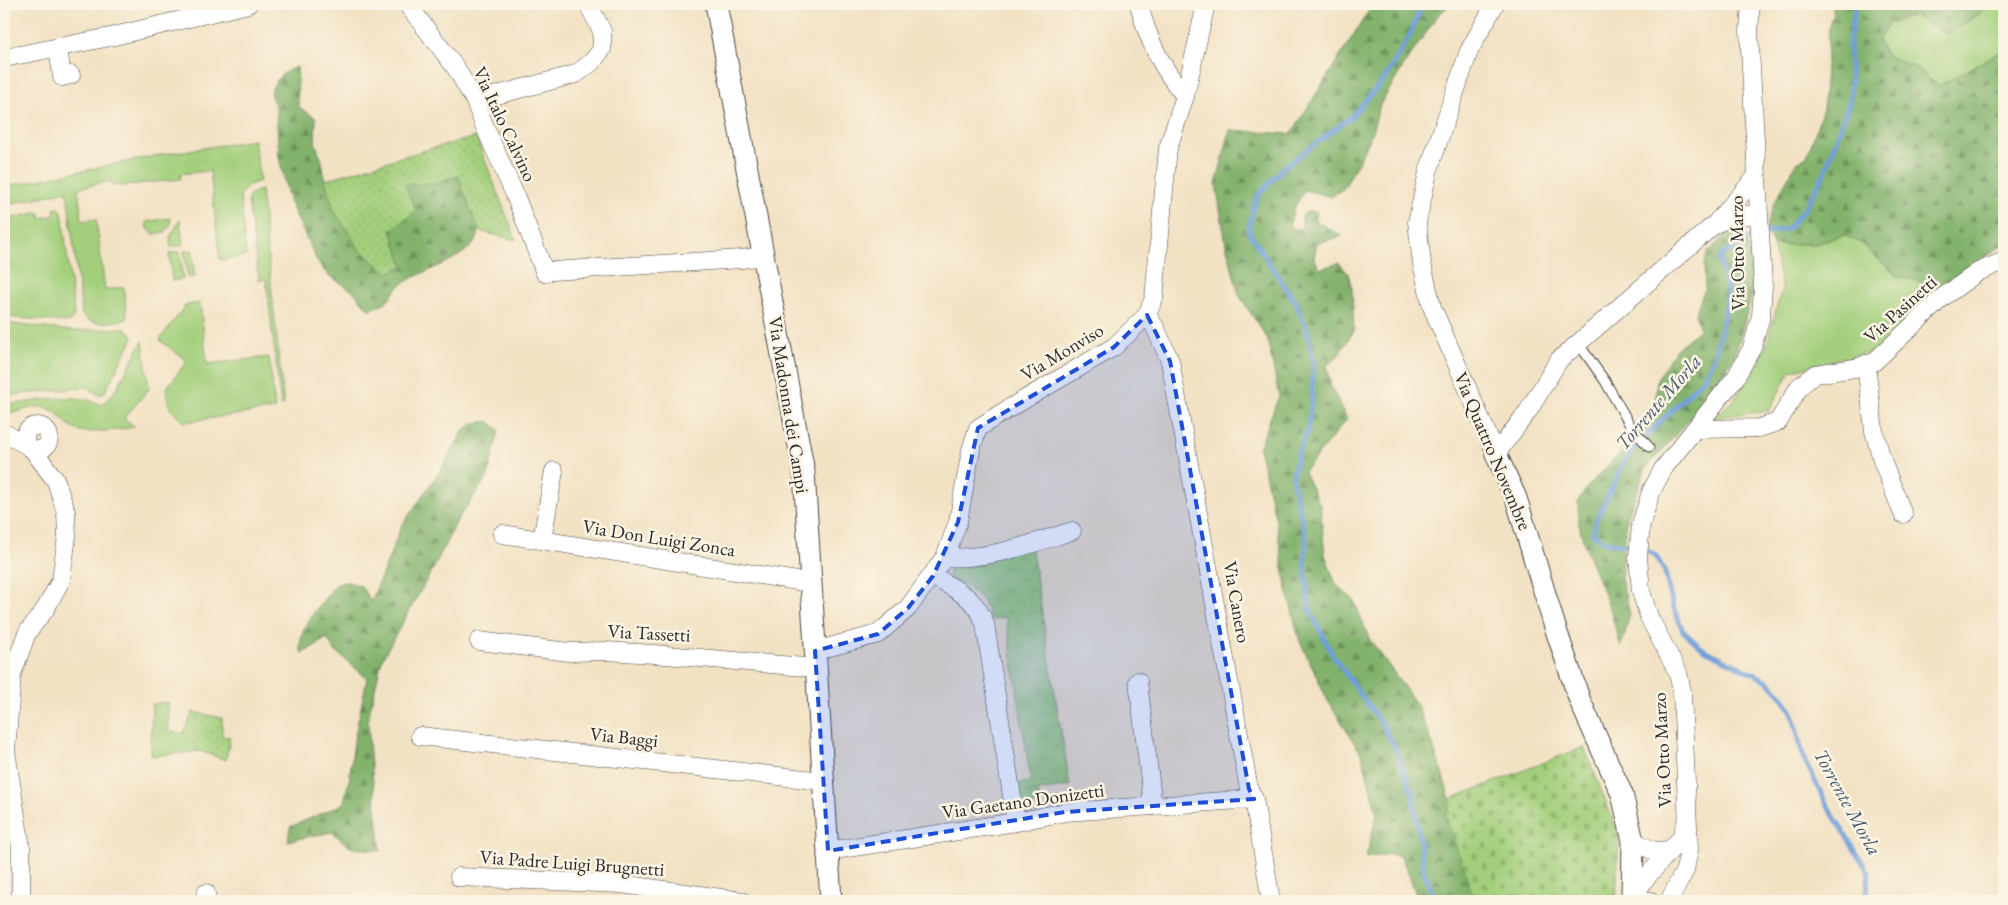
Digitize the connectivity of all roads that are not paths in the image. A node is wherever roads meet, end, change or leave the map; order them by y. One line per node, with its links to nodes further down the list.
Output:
1 (248, 4): 9 (street)
2 (407, 4): 13 (street, Via Italo Calvino)
3 (588, 4): 13 (street)
4 (716, 4): 17 (street, Via Madonna dei Campi)
5 (1139, 4): 12 (street)
6 (1206, 4): 12 (street, Via Monviso)
7 (1495, 4): 27 (street, Via Quattro Novembre)
8 (1751, 4): 14 (street, Via Otto Marzo)
9 (58, 47): 10 (street); 11 (street)
10 (4, 58)
11 (71, 75)
12 (1185, 96): 19 (street, Via Monviso)
13 (475, 101): 17 (street, Via Italo Calvino)
14 (1756, 176): 15 (street, Via Otto Marzo); 16 (street)
15 (1759, 217): 16 (street); 23 (street, Via Otto Marzo)
16 (1716, 223): 20 (street)
17 (764, 256): 35 (street, Via Madonna dei Campi)
18 (2004, 261): 21 (street, Via Pasinetti)
19 (1147, 315): 33 (street, Via Monviso); 41 (street, Via Canero)
20 (1578, 343): 26 (lane); 27 (street)
21 (1866, 364): 23 (street, Via Pasinetti); 29 (street)
22 (4, 423): 25 (street)
23 (1695, 429): 43 (street, Via Otto Marzo)
24 (4, 433): 25 (street)
25 (36, 446): 50 (street)
26 (1649, 447)
27 (1496, 454): 45 (street, Via Quattro Novembre)
28 (554, 470): 32 (street)
29 (1903, 514)
30 (1072, 531): 33 (street)
31 (502, 534): 32 (street, Via Don Luigi Zonca)
32 (542, 540): 35 (street, Via Don Luigi Zonca)
33 (945, 557): 34 (street, Via Monviso)
34 (933, 576): 37 (street, Via Monviso); 44 (street)
35 (810, 584): 37 (street, Via Madonna dei Campi)
36 (479, 641): 37 (street, Via Tassetti)
37 (816, 659): 40 (street, Via Madonna dei Campi)
38 (1138, 680): 42 (street)
39 (420, 736): 40 (street, Via Baggi)
40 (823, 782): 47 (street, Via Madonna dei Campi)
41 (1254, 799): 42 (street, Via Gaetano Donizetti); 53 (street, Via Canero)
42 (1153, 806): 44 (street, Via Gaetano Donizetti)
43 (1688, 817): 46 (street, Via Otto Marzo); 54 (street, Via Otto Marzo)
44 (1016, 822): 47 (street, Via Gaetano Donizetti)
45 (1633, 841): 46 (street); 49 (street, Via Quattro Novembre)
46 (1671, 850): 49 (street, Via Otto Marzo)
47 (828, 851): 52 (street, Via Madonna dei Campi)
48 (459, 877): 51 (street, Via Padre Luigi Brugnetti)
49 (1638, 900)
50 (21, 901)
51 (742, 901)
52 (831, 901)
53 (1271, 901)
54 (1669, 901)

